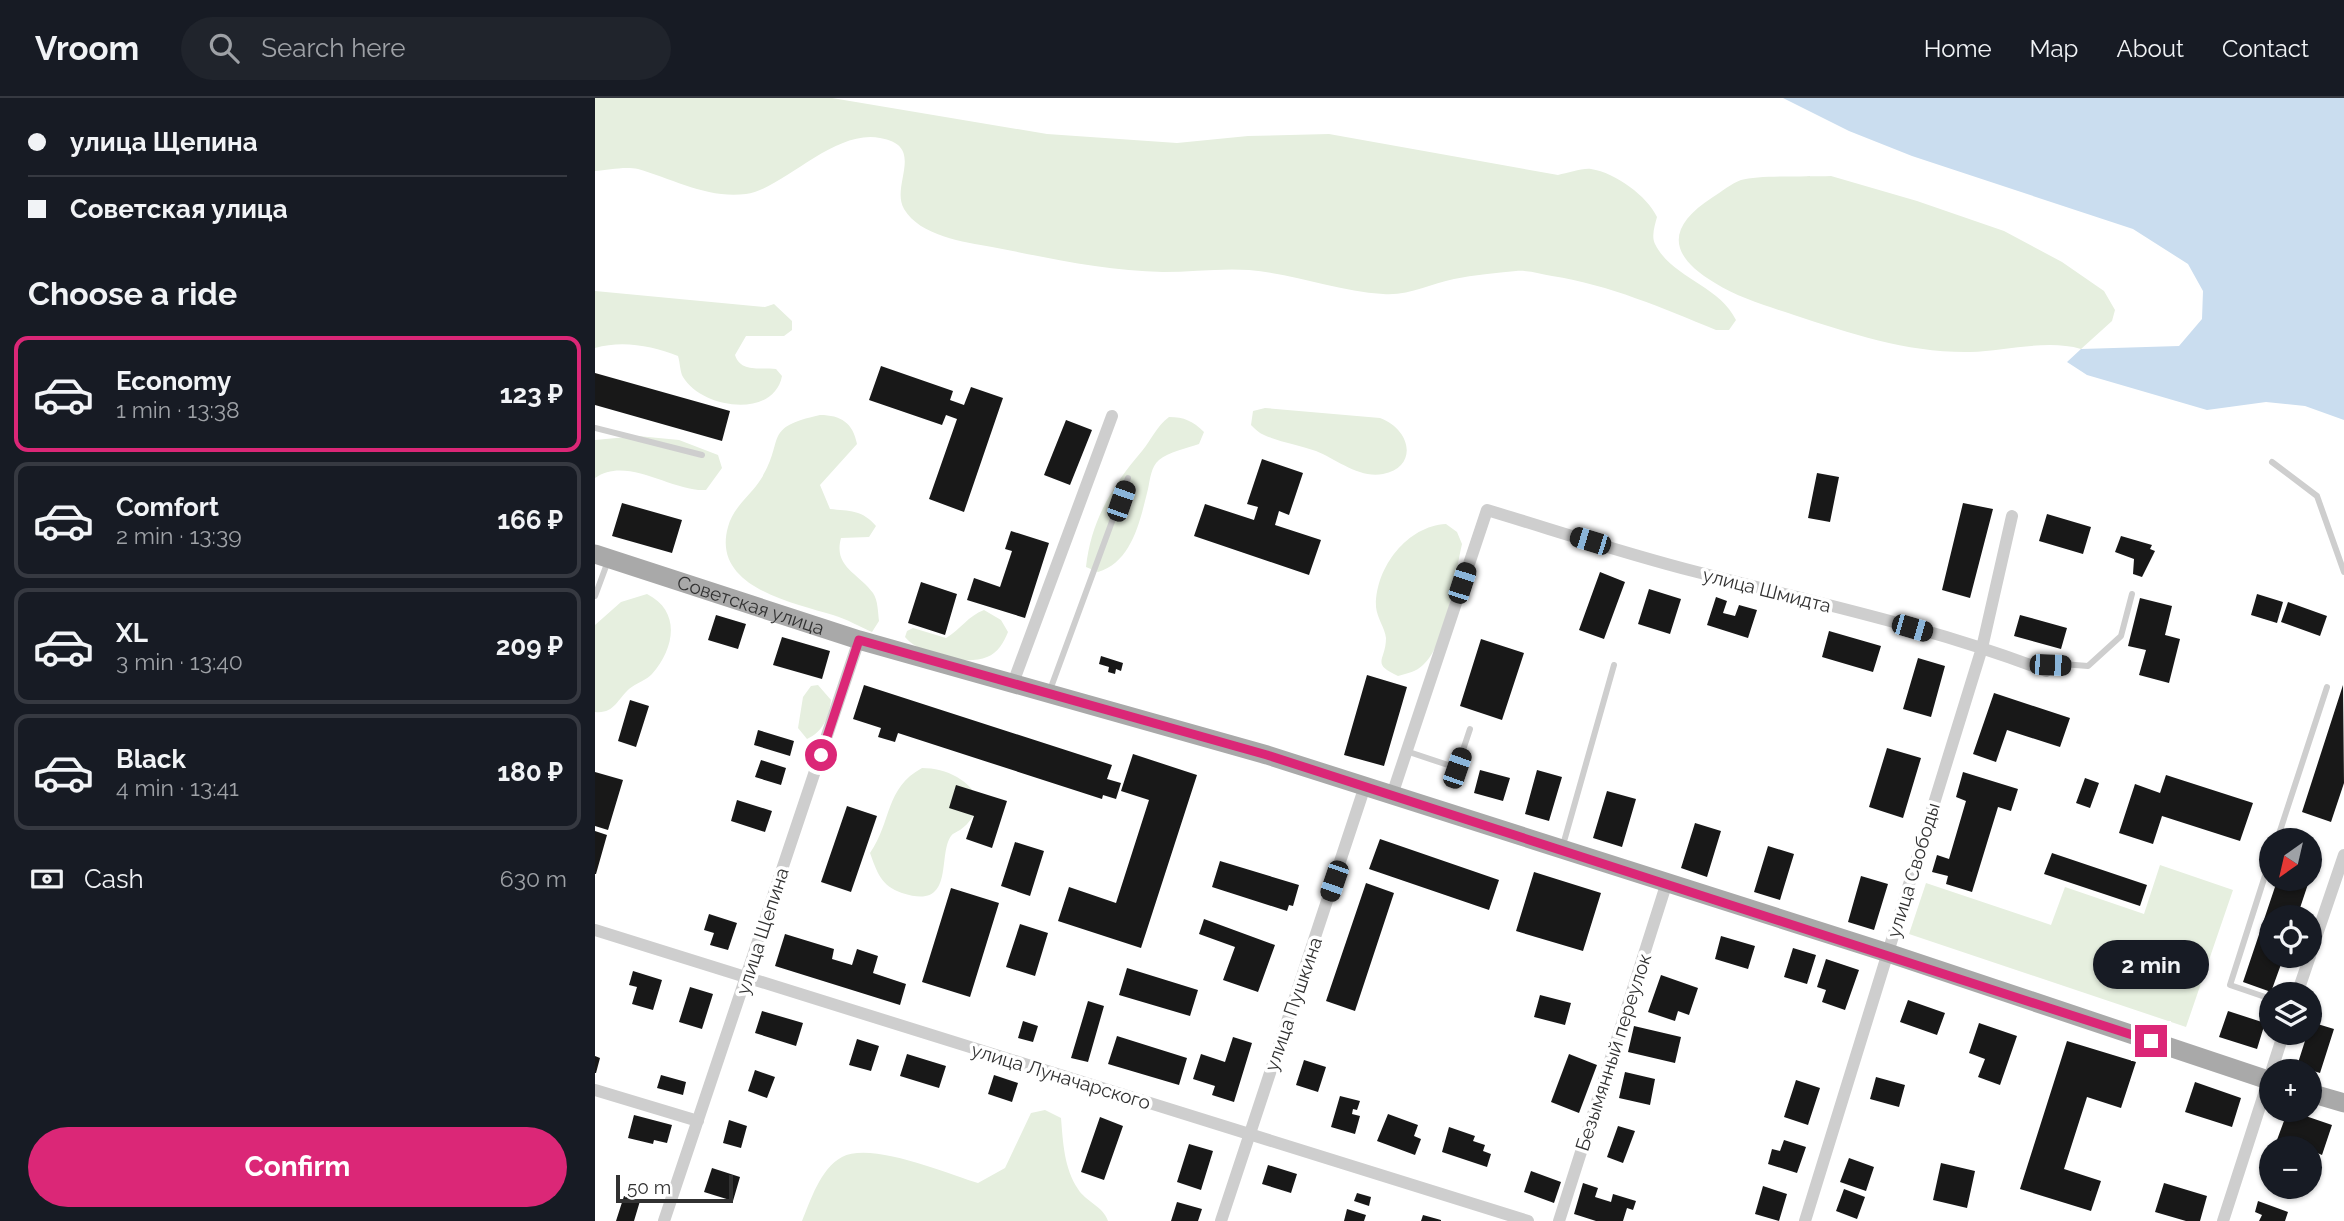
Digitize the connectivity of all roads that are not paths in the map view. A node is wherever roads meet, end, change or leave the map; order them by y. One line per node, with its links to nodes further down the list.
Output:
1 (1112, 416): 16 (street)
2 (595, 428): 3 (lane)
3 (702, 455)
4 (2272, 462): 8 (lane)
5 (1128, 478): 18 (lane)
6 (2013, 516): 12 (street, улица Свободы)
7 (602, 557): 10 (lane); 11 (main road, Советская улица)
8 (2344, 572)
9 (2131, 594): 13 (lane)
10 (595, 596)
11 (859, 640): 16 (main road, Советская улица); 31 (street, улица Щепина)
12 (1982, 648): 13 (street, улица Шмидта); 20 (street, улица Шмидта); 30 (street, улица Свободы)
13 (2014, 659): 15 (street, улица Шмидта)
14 (1614, 665): 24 (lane)
15 (2046, 671)
16 (1013, 682): 18 (main road, Советская улица)
17 (2327, 687): 23 (lane)
18 (1048, 694): 21 (main road, Советская улица)
19 (1470, 729): 20 (lane)
20 (1406, 751): 22 (street)
21 (1365, 786): 22 (main road, Советская улица); 39 (street, улица Пушкина)
22 (1392, 795): 24 (main road, Советская улица)
23 (2281, 828)
24 (1562, 849): 26 (main road, Советская улица)
25 (2344, 855): 28 (street)
26 (1667, 882): 30 (main road, Советская улица); 43 (street, Безымянный переулок)
27 (2260, 891): 32 (lane)
28 (2322, 920)
29 (595, 930): 31 (street, улица Луначарского)
30 (1888, 953): 33 (main road, Советская улица); 44 (street, улица Свободы)
31 (747, 977): 38 (street, улица Щепина); 39 (street, улица Луначарского)
32 (2259, 995)
33 (2259, 1077)
34 (595, 1090): 38 (street)
35 (2322, 1097): 36 (main road)
36 (2344, 1103)
37 (2259, 1114): 45 (street)
38 (698, 1121): 40 (street, улица Щепина)
39 (1249, 1133): 41 (street, улица Пушкина); 42 (street, улица Луначарского)
40 (664, 1221)
41 (1221, 1221)
42 (1528, 1221)
43 (1559, 1221)
44 (1805, 1221)
45 (2223, 1221)

